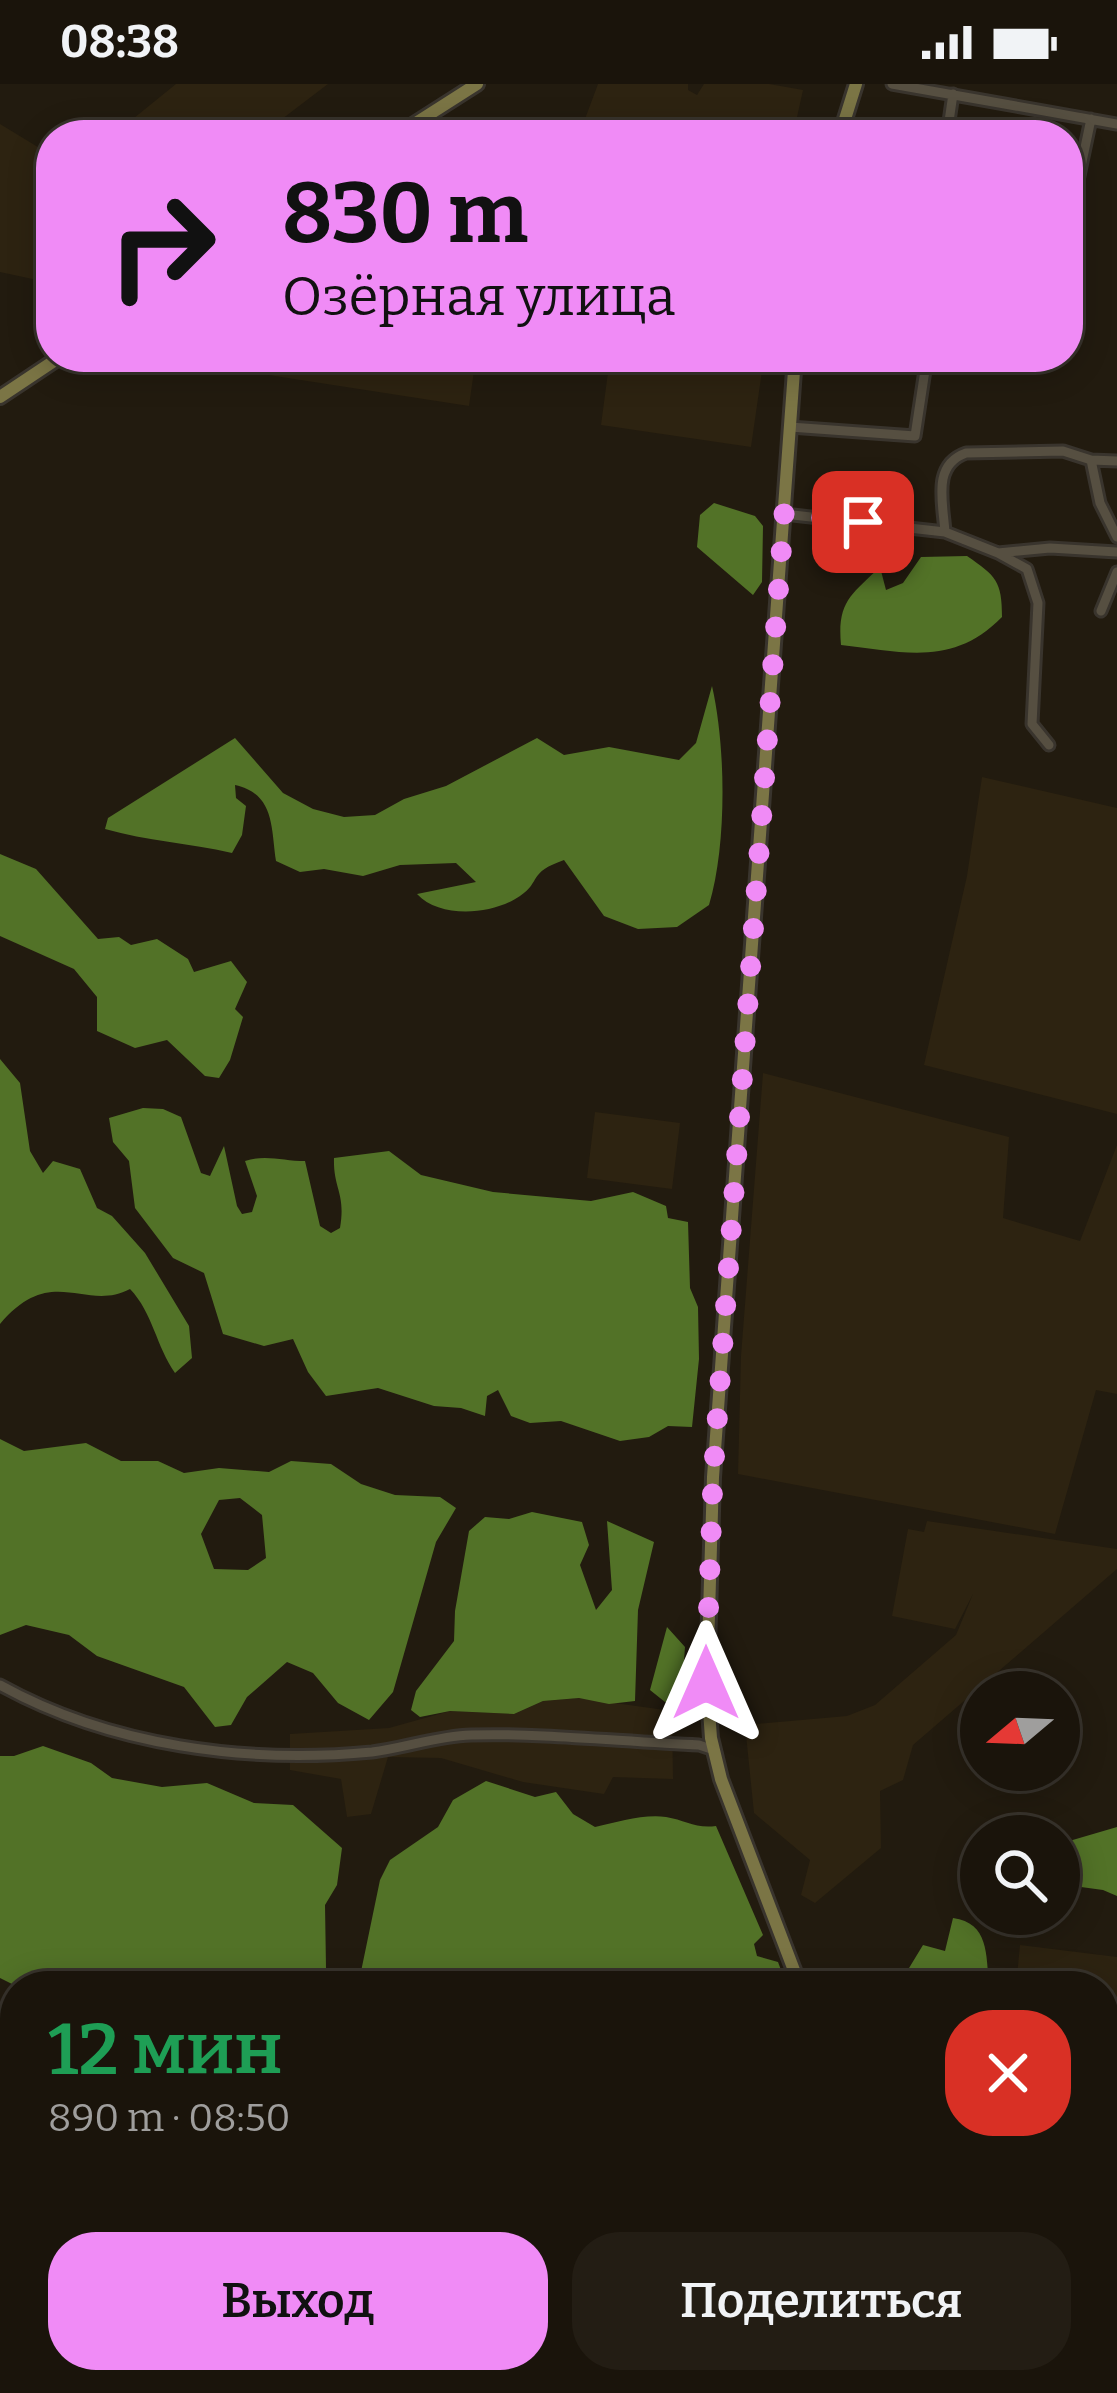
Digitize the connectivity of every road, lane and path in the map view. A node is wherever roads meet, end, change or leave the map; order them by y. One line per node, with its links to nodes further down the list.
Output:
1 (477, 84): 6 (main road)
2 (856, 84): 7 (main road)
3 (892, 84): 4 (street)
4 (953, 94): 5 (street); 8 (street)
5 (1091, 119): 9 (street); 10 (street)
6 (421, 120)
7 (845, 120)
8 (949, 120)
9 (1117, 124)
10 (1083, 157)
11 (38, 372): 14 (main road)
12 (794, 372): 15 (main road)
13 (924, 372): 15 (street)
14 (0, 397)
15 (790, 428): 18 (main road)
16 (1091, 460): 17 (street); 19 (street); 20 (street)
17 (1117, 461)
18 (784, 514): 19 (street); 27 (main road)
19 (945, 532): 21 (street)
20 (1117, 537)
21 (998, 553): 22 (street); 25 (street)
22 (1117, 553)
23 (1117, 572): 24 (street)
24 (1101, 611)
25 (1049, 745)
26 (0, 1685): 27 (street)
27 (713, 1750): 28 (main road)
28 (794, 1971)

